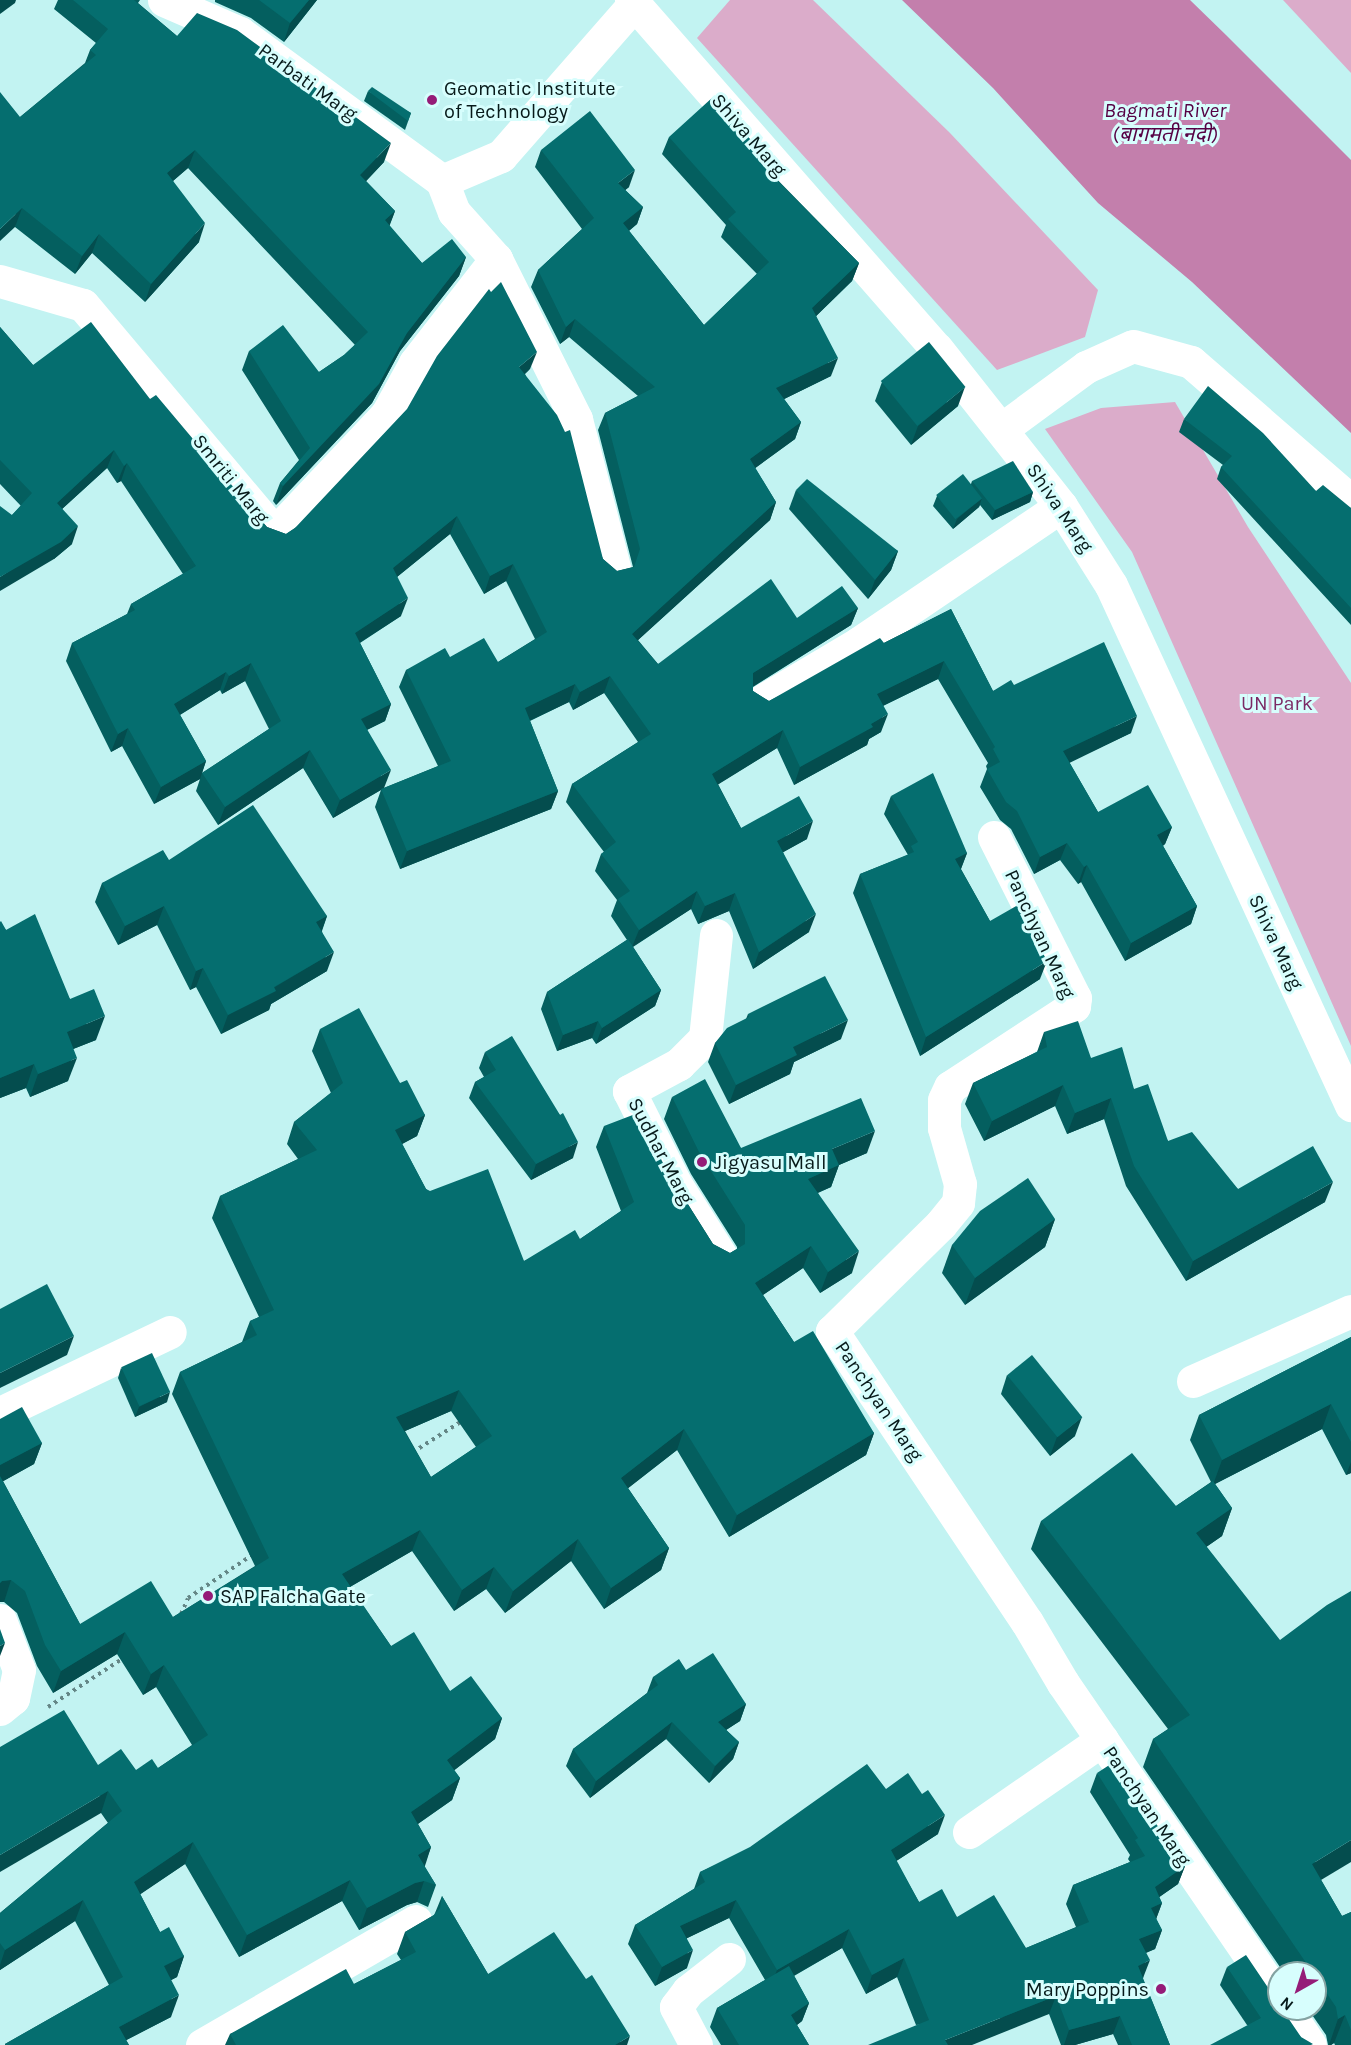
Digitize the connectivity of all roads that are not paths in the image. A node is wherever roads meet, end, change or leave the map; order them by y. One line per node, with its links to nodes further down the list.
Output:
1 (164, 0): 3 (street, Parbati Marg)
2 (633, 2): 3 (street); 6 (street, Shiva Marg)
3 (442, 181): 4 (street)
4 (496, 259): 5 (street, Smriti Marg); 9 (street)
5 (0, 280)
6 (1003, 428): 7 (street); 8 (street, Shiva Marg)
7 (1351, 501)
8 (1061, 506): 10 (street); 13 (street, Shiva Marg)
9 (615, 571)
10 (763, 700)
11 (994, 837): 21 (street, Panchyan Marg)
12 (716, 935): 14 (street, Sudhar Marg)
13 (1351, 1105)
14 (721, 1256)
15 (1351, 1311): 17 (street)
16 (170, 1332): 18 (street)
17 (1192, 1381)
18 (0, 1413)
19 (0, 1620): 20 (street)
20 (6, 1703)
21 (1102, 1740): 22 (street); 25 (street, Panchyan Marg)
22 (969, 1832)
23 (416, 1921): 27 (street)
24 (729, 1959): 28 (street)
25 (1267, 1982)
26 (1294, 2021): 29 (street)
27 (202, 2045)
28 (696, 2045)
29 (1310, 2045)

